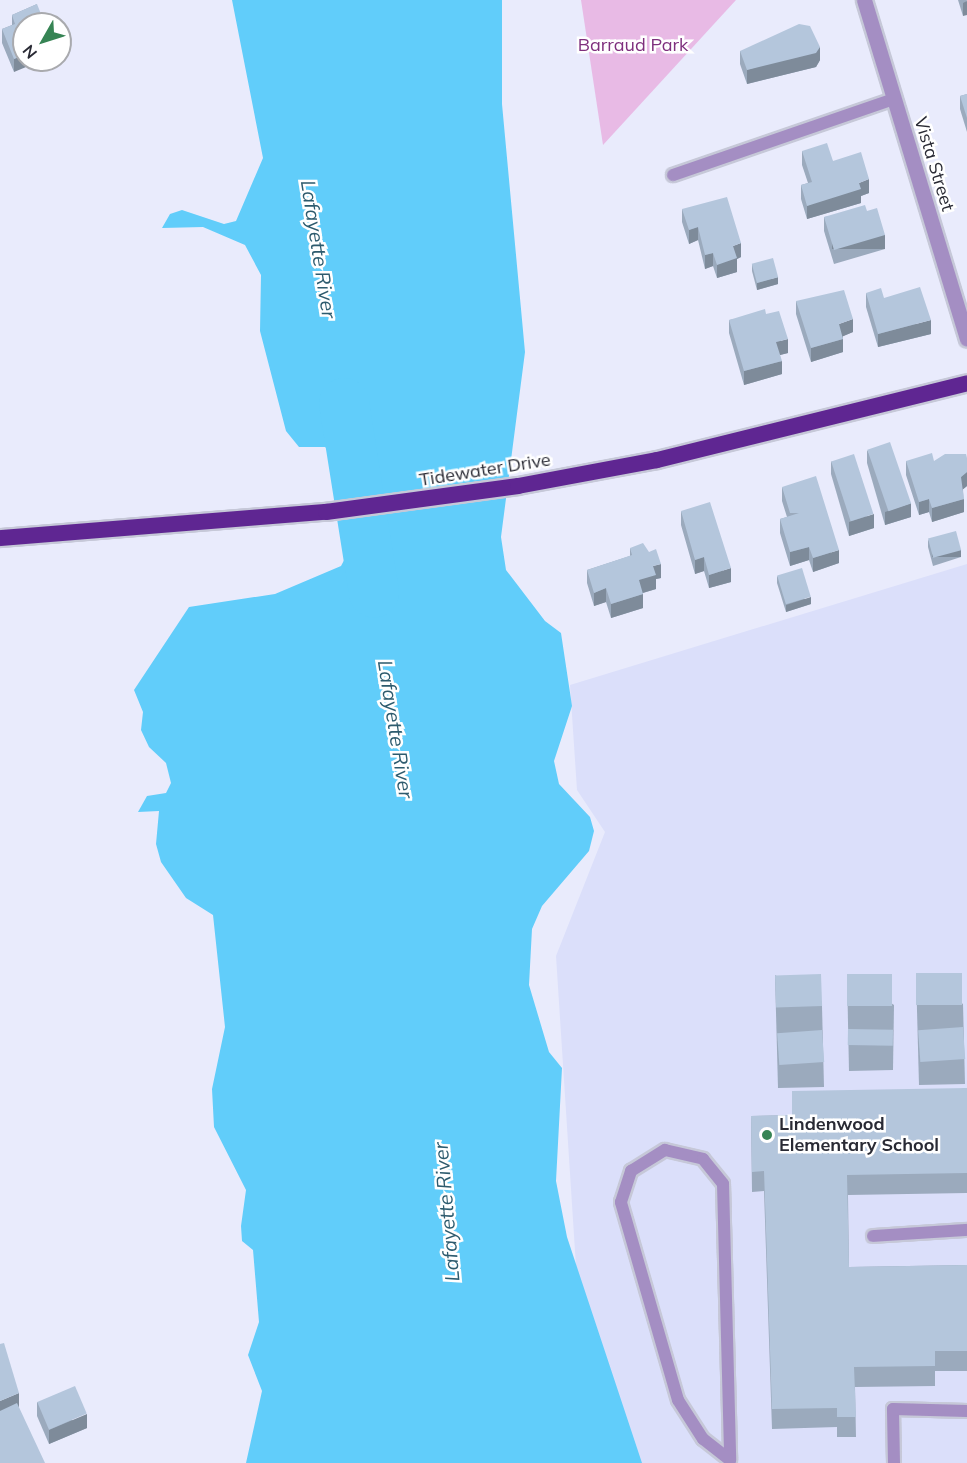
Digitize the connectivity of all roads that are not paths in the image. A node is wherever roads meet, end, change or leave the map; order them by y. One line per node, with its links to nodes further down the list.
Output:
1 (864, 0): 2 (street, Vista Street)
2 (894, 99): 3 (lane); 4 (street, Vista Street)
3 (673, 175)
4 (967, 339)
5 (967, 383): 6 (highway, Tidewater Drive)
6 (0, 538)
7 (967, 1230): 8 (lane)
8 (873, 1236)
9 (967, 1411): 11 (lane)
10 (732, 1461): 10 (lane)
11 (894, 1463)

